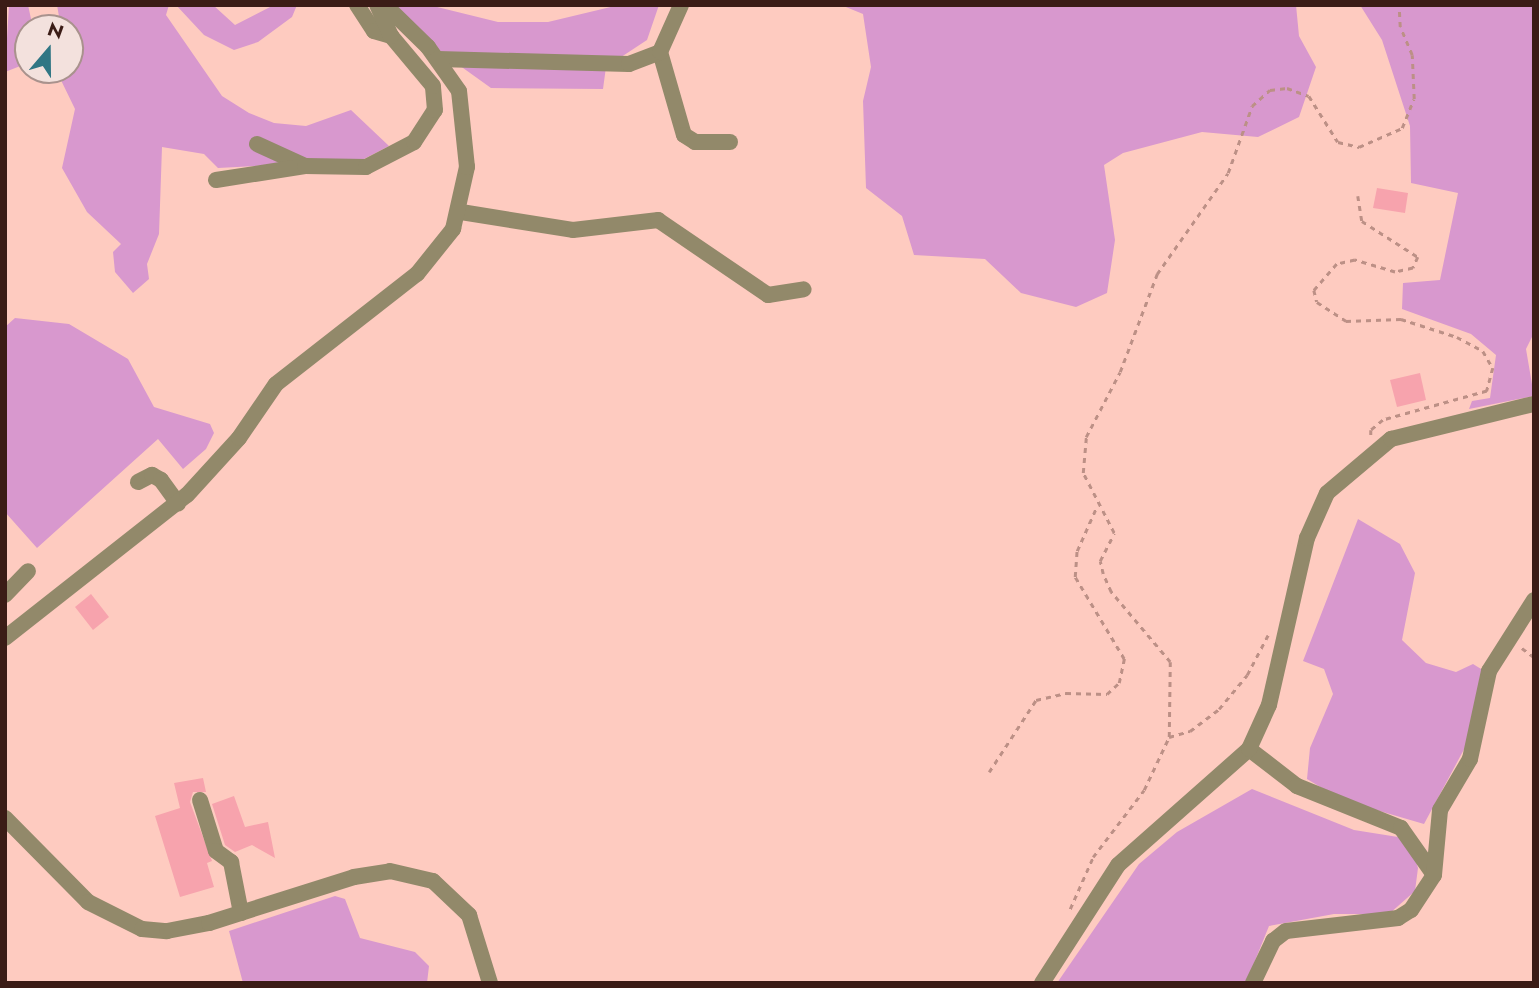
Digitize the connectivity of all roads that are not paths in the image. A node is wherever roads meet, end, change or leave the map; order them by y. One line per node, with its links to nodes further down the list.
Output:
1 (357, 5): 5 (street)
2 (377, 5): 5 (street)
3 (385, 5): 7 (street)
4 (681, 5): 6 (street)
5 (391, 36): 10 (street)
6 (660, 52): 7 (street); 8 (street)
7 (438, 60): 12 (street)
8 (730, 142)
9 (257, 144): 10 (street)
10 (305, 166): 11 (street)
11 (216, 180)
12 (461, 212): 13 (street); 16 (street)
13 (804, 289)
14 (1534, 404): 21 (street)
15 (138, 482): 16 (street)
16 (178, 503): 20 (street)
17 (27, 570): 18 (street)
18 (5, 595)
19 (1534, 600): 24 (street)
20 (5, 638)
21 (1249, 748): 24 (street); 27 (street)
22 (200, 800): 25 (street)
23 (5, 818): 25 (street)
24 (1434, 875): 28 (street)
25 (242, 913): 26 (street)
26 (489, 983)
27 (1042, 983)
28 (1253, 983)

